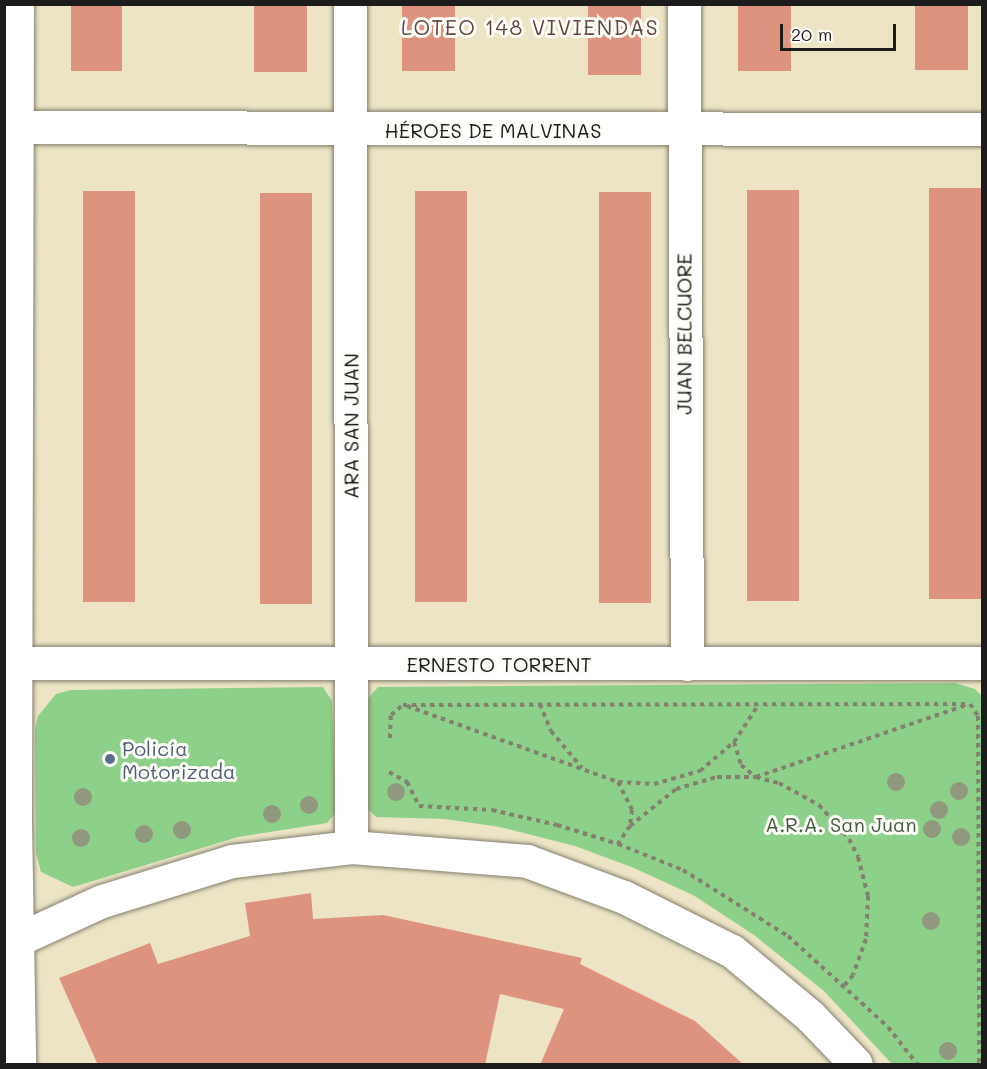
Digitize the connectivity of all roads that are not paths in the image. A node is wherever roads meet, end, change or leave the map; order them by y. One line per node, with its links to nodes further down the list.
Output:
1 (17, 4): 4 (street)
2 (350, 4): 5 (street, ARA SAN JUAN)
3 (684, 4): 7 (street, JUAN BELCUORE)
4 (10, 127): 5 (street, HÉROES DE MALVINAS); 8 (street)
5 (350, 129): 7 (street, HÉROES DE MALVINAS); 9 (street, ARA SAN JUAN)
6 (982, 129): 7 (street, HÉROES DE MALVINAS)
7 (683, 130): 11 (street, JUAN BELCUORE)
8 (15, 663): 9 (street, ERNESTO TORRENT); 12 (street)
9 (351, 663): 11 (street, ERNESTO TORRENT); 13 (street, ARA SAN JUAN)
10 (982, 663): 11 (street, ERNESTO TORRENT)
11 (687, 664)
12 (10, 823): 14 (street)
13 (351, 847): 14 (street); 16 (street)
14 (19, 939): 15 (street)
15 (19, 1065)
16 (856, 1065)

